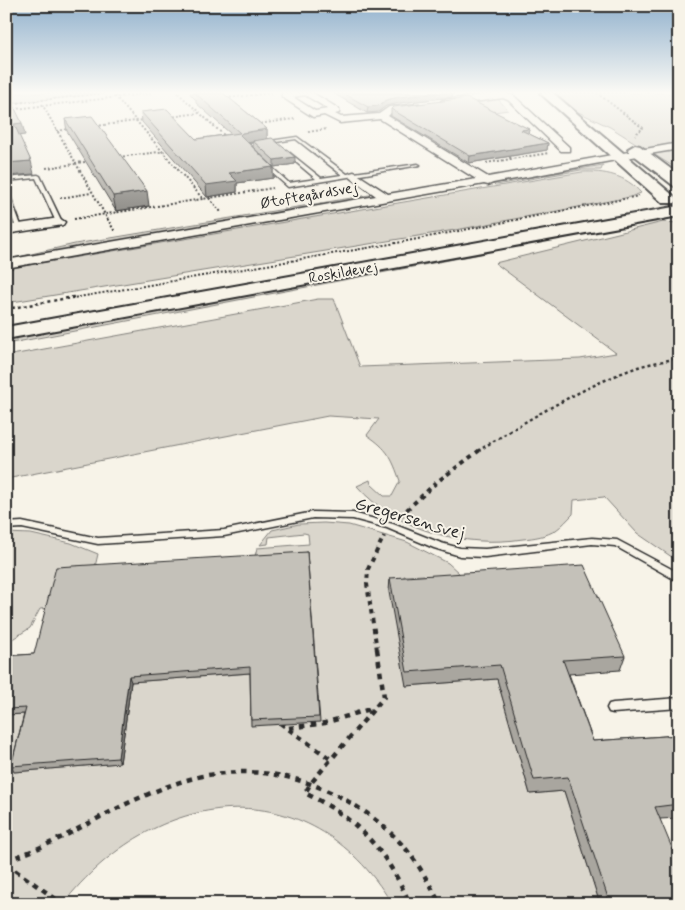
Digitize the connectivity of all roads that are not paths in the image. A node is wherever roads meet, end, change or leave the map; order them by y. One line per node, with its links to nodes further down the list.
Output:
1 (414, 135): 13 (street)
2 (550, 135): 7 (street)
3 (595, 135): 10 (main road)
4 (628, 140): 9 (main road)
5 (274, 142): 8 (lane); 14 (lane); 16 (lane)
6 (679, 146): 9 (street, Øtoftegårdsvej)
7 (564, 149)
8 (252, 152)
9 (640, 152): 10 (street, Øtoftegårdsvej); 18 (main road)
10 (617, 156): 13 (street, Øtoftegårdsvej); 17 (street, Øtoftegårdsvej); 21 (main road)
11 (260, 159): 16 (lane)
12 (418, 165): 14 (lane)
13 (476, 174): 17 (street); 20 (street, Øtoftegårdsvej)
14 (350, 176): 16 (lane); 20 (street)
15 (6, 180): 22 (lane)
16 (320, 180)
17 (488, 182): 20 (street, Øtoftegårdsvej)
18 (679, 183)
19 (6, 193): 23 (lane)
20 (381, 195): 24 (street, Øtoftegårdsvej); 25 (street, Øtoftegårdsvej)
21 (673, 202): 26 (main road, Roskildevej); 27 (main road, Roskildevej)
22 (59, 222): 23 (street)
23 (13, 229)
24 (6, 258)
25 (6, 264)
26 (6, 319)
27 (6, 333)
28 (6, 526): 29 (lane, Gregersensvej)
29 (679, 578)
30 (679, 703): 31 (lane)
31 (613, 708)

